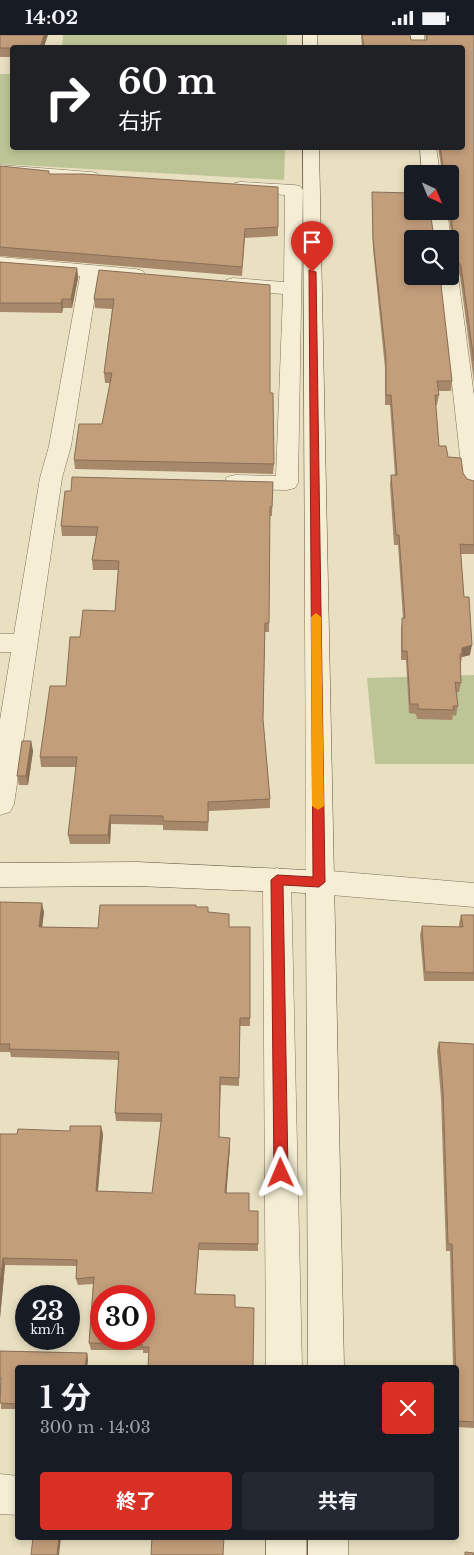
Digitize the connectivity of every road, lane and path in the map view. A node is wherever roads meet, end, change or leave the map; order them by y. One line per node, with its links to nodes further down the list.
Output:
1 (311, 150): 20 (street)
2 (428, 150): 3 (street)
3 (430, 165)
4 (0, 170): 5 (street)
5 (108, 178)
6 (226, 186): 12 (street)
7 (0, 263): 8 (street)
8 (90, 270): 9 (street); 15 (street)
9 (158, 277)
10 (216, 282): 12 (street)
11 (450, 285): 14 (street)
12 (293, 289): 13 (street)
13 (218, 482)
14 (474, 482)
15 (12, 643): 16 (street)
16 (2, 773): 17 (street)
17 (0, 803)
18 (0, 875): 19 (street)
19 (277, 880): 20 (street); 22 (street)
20 (319, 882): 21 (street); 23 (street)
21 (474, 895)
22 (284, 1365)
23 (326, 1365)
24 (0, 1495): 25 (street)
25 (15, 1496)
26 (286, 1540): 28 (street)
27 (328, 1540): 29 (street)
28 (286, 1555)
29 (328, 1555)

